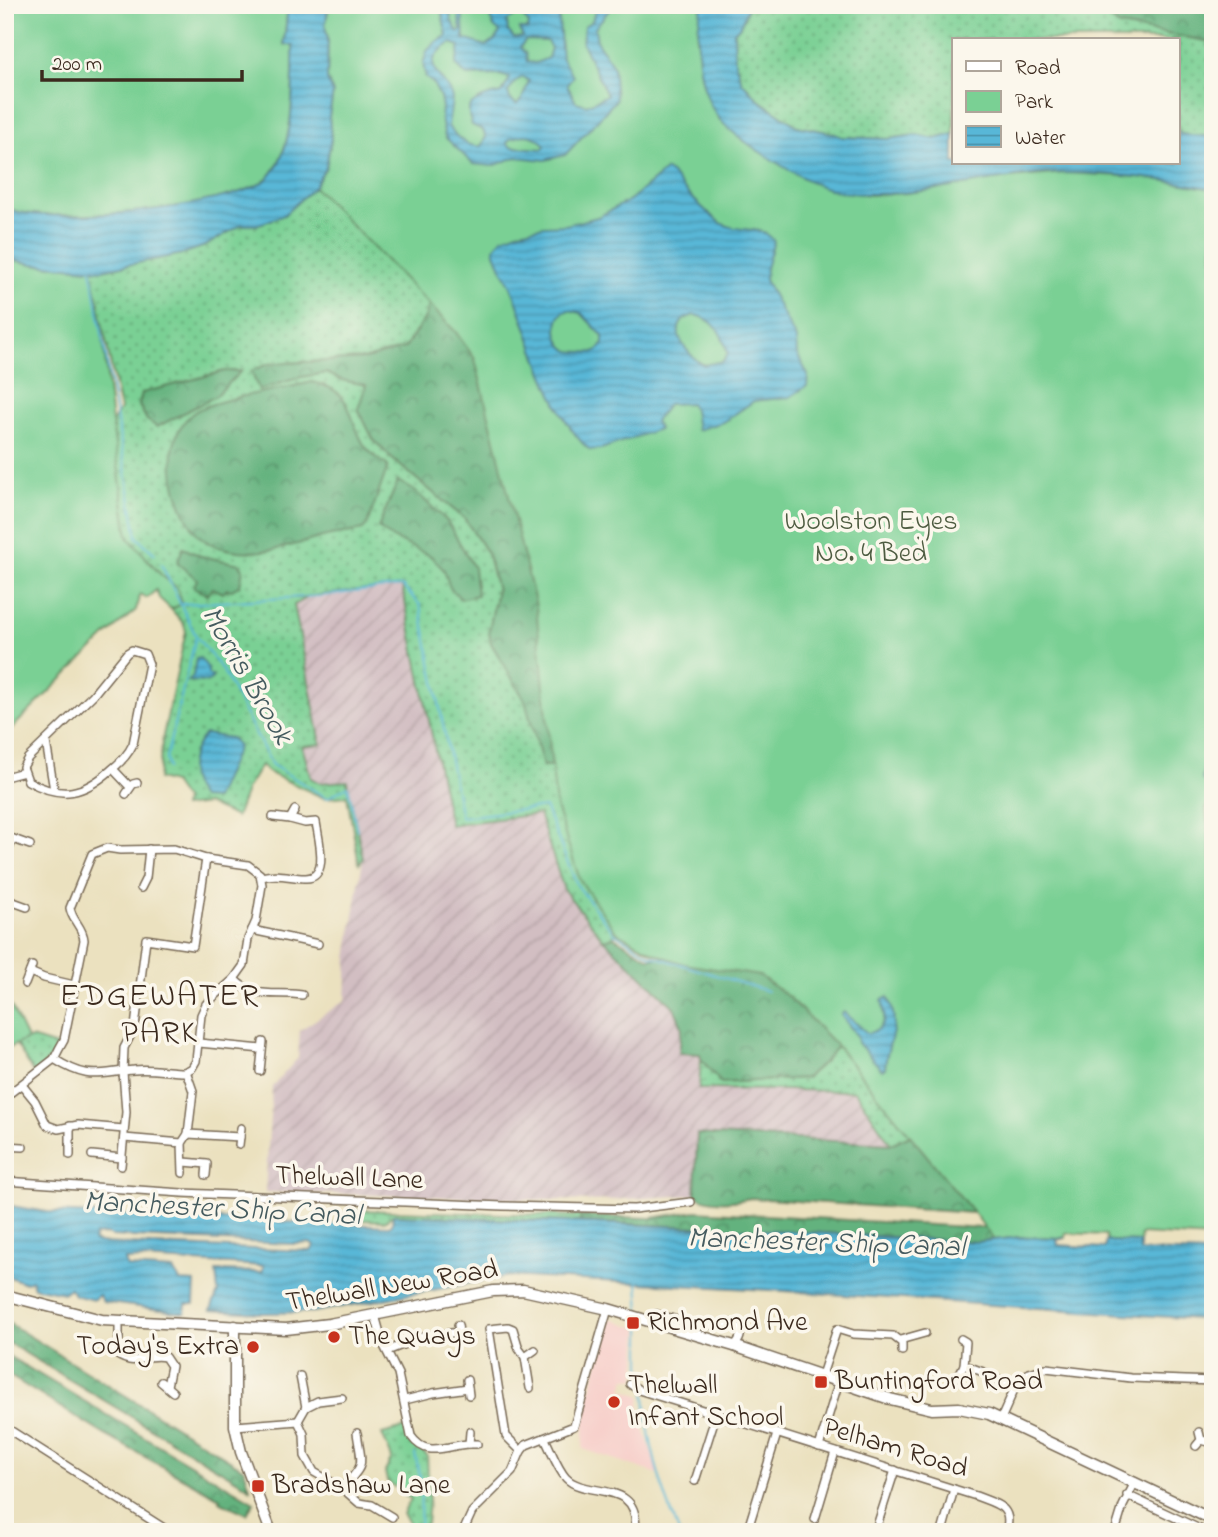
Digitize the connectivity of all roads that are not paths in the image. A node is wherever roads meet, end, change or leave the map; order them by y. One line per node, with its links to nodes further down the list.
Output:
1 (46, 742): 2 (street); 3 (street); 6 (street)
2 (113, 768): 5 (street); 6 (street)
3 (24, 772): 4 (street); 6 (street)
4 (5, 777)
5 (131, 788)
6 (54, 790)
7 (295, 810): 9 (street)
8 (273, 817): 9 (street)
9 (290, 820): 15 (street)
10 (9, 837): 11 (street); 13 (street)
11 (30, 845)
12 (149, 849): 14 (street); 16 (street); 23 (street)
13 (5, 857)
14 (206, 859): 15 (street); 29 (street)
15 (261, 877): 19 (street)
16 (141, 888)
17 (5, 899): 18 (street)
18 (27, 907)
19 (252, 930): 20 (street); 21 (street)
20 (318, 944)
21 (234, 978): 24 (street); 25 (street)
22 (26, 984): 23 (street)
23 (74, 985): 26 (street)
24 (302, 995)
25 (199, 1043): 27 (street); 28 (street)
26 (54, 1059): 29 (street); 30 (street)
27 (186, 1071): 29 (street); 34 (street)
28 (260, 1071)
29 (123, 1072): 33 (street)
30 (22, 1085): 31 (street); 32 (street)
31 (5, 1097)
32 (70, 1126): 33 (street); 40 (street)
33 (124, 1129): 36 (street)
34 (188, 1134): 35 (street); 37 (street)
35 (240, 1137)
36 (124, 1138): 37 (street); 41 (street)
37 (182, 1143): 42 (street)
38 (5, 1146): 39 (street)
39 (23, 1147)
40 (70, 1155)
41 (92, 1155)
42 (184, 1162): 43 (street); 44 (street)
43 (183, 1173)
44 (206, 1175)
45 (5, 1181): 46 (street, Thelwall Lane)
46 (691, 1202)
47 (5, 1294): 53 (main road, Thelwall New Road)
48 (666, 1307): 52 (street)
49 (608, 1309): 51 (main road, Thelwall New Road); 59 (main road, Thelwall New Road); 86 (street)
50 (656, 1314): 52 (street)
51 (375, 1315): 54 (main road, Thelwall New Road); 61 (street)
52 (665, 1317): 59 (street)
53 (120, 1321): 54 (main road, Thelwall New Road); 71 (street)
54 (234, 1326): 81 (main road)
55 (459, 1332): 61 (street)
56 (925, 1333): 57 (street)
57 (900, 1340): 62 (street); 65 (street)
58 (966, 1341): 64 (street)
59 (734, 1346): 65 (main road, Thelwall New Road)
60 (535, 1350): 63 (street)
61 (387, 1351): 76 (street)
62 (902, 1351)
63 (526, 1357): 73 (street); 90 (street)
64 (964, 1365): 67 (street); 74 (street)
65 (822, 1375): 68 (main road, Thelwall New Road)
66 (300, 1376): 77 (street)
67 (958, 1377)
68 (839, 1381): 79 (main road, Thelwall New Road); 89 (street)
69 (1213, 1381): 74 (street)
70 (630, 1384): 78 (street, Pelham Road)
71 (167, 1387)
72 (468, 1388): 76 (street)
73 (530, 1388)
74 (1014, 1388): 79 (street)
75 (342, 1398): 77 (street)
76 (405, 1400): 83 (street)
77 (306, 1407): 80 (street)
78 (716, 1415): 85 (street, Pelham Road); 93 (street)
79 (1001, 1419): 94 (main road, Thelwall New Road)
80 (298, 1421): 81 (street); 95 (street)
81 (235, 1426): 104 (main road)
82 (5, 1427): 103 (street)
83 (470, 1432)
84 (357, 1433): 95 (street)
85 (776, 1434): 89 (street, Pelham Road); 107 (street)
86 (545, 1438): 90 (street); 106 (street)
87 (1198, 1439): 88 (street)
88 (1213, 1443)
89 (819, 1447): 91 (street, Pelham Road)
90 (521, 1451): 105 (street)
91 (835, 1452): 92 (street, Pelham Road); 100 (street)
92 (895, 1470): 96 (street, Pelham Road); 108 (street)
93 (695, 1481)
94 (1135, 1482): 97 (street); 101 (main road, Thelwall New Road)
95 (342, 1488): 99 (street)
96 (954, 1489): 109 (street); 110 (street, Pelham Road)
97 (1127, 1495): 111 (street); 112 (street)
98 (5, 1507): 102 (street)
99 (392, 1517)
100 (815, 1519)
101 (1213, 1520)
102 (9, 1532)
103 (170, 1532)
104 (271, 1532)
105 (463, 1532)
106 (635, 1532)
107 (747, 1532)
108 (875, 1532)
109 (942, 1532)
110 (1006, 1532)
111 (1115, 1532)
112 (1206, 1532)

